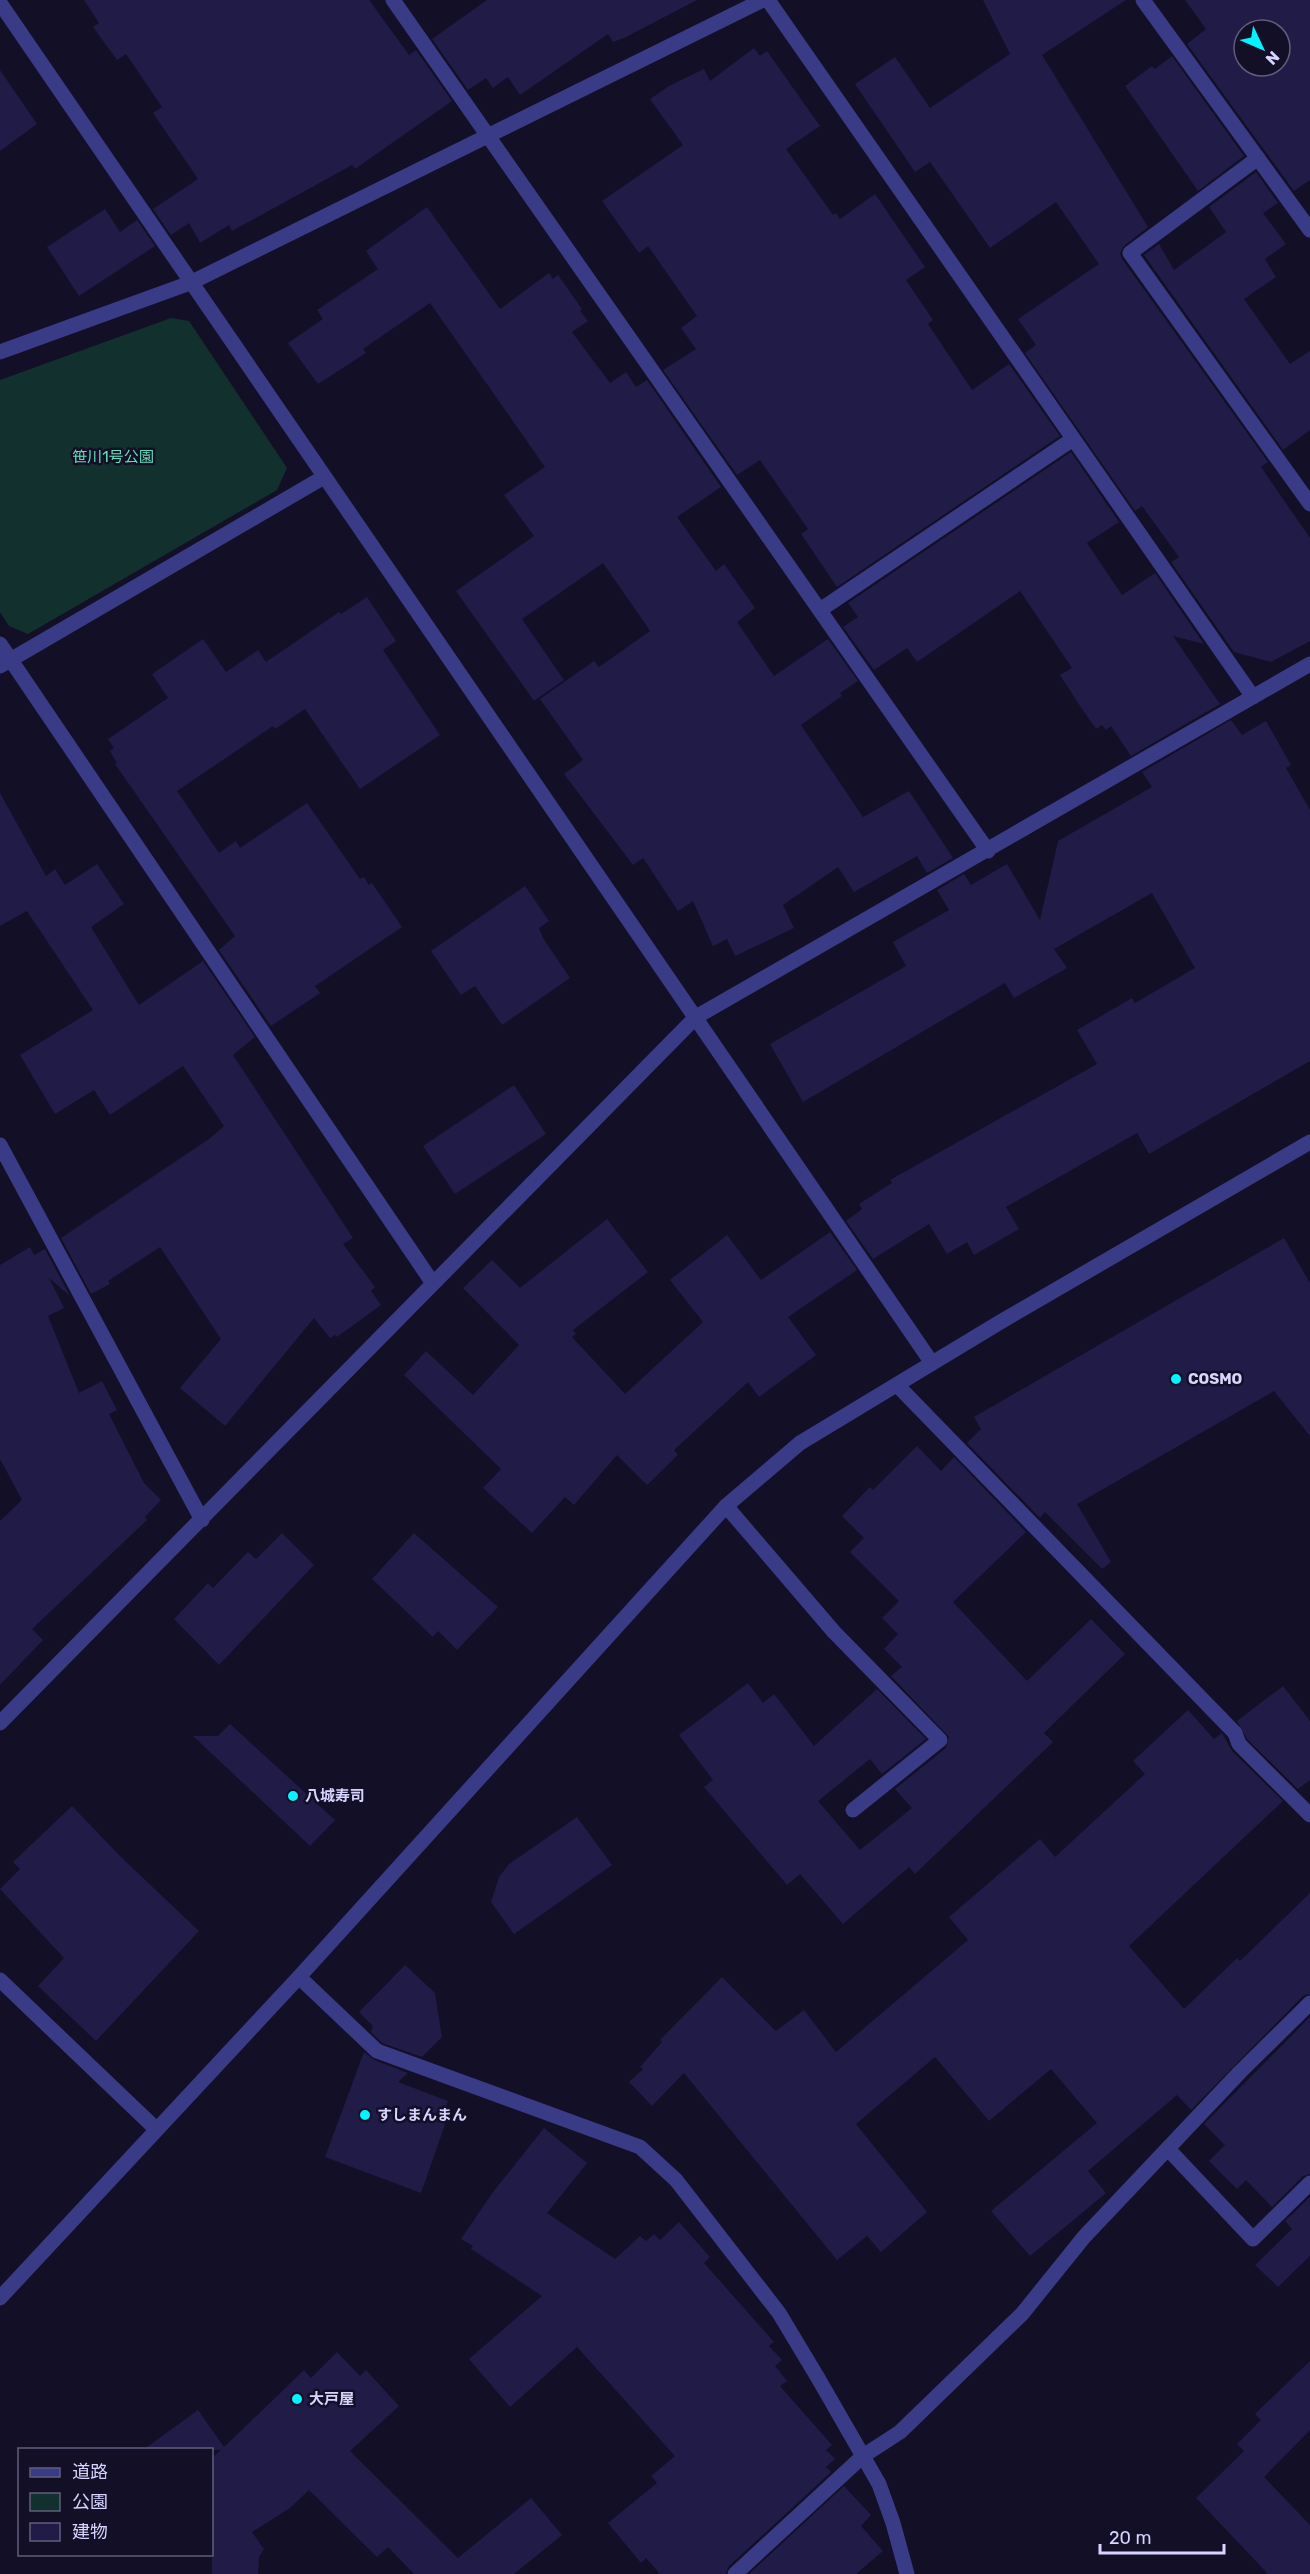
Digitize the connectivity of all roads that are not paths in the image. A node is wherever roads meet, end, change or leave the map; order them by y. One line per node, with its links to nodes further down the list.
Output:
1 (393, 0): 6 (street)
2 (763, 0): 6 (street)
3 (768, 0): 11 (street)
4 (1143, 0): 7 (street)
5 (0, 3): 9 (street)
6 (488, 137): 9 (street); 14 (street)
7 (1258, 158): 8 (street); 13 (street)
8 (1310, 230)
9 (190, 283): 10 (street); 12 (street)
10 (0, 352)
11 (1073, 439): 14 (street); 18 (street)
12 (324, 477): 16 (street); 20 (street)
13 (1310, 504)
14 (819, 610): 19 (street)
15 (0, 644): 16 (street)
16 (5, 663): 23 (street)
17 (1310, 664): 18 (street)
18 (1252, 697): 19 (street)
19 (988, 850): 20 (street)
20 (696, 1017): 23 (street); 24 (street)
21 (1310, 1142): 24 (street)
22 (0, 1145): 27 (street)
23 (432, 1282): 27 (street)
24 (932, 1363): 25 (street)
25 (897, 1385): 26 (street); 30 (street)
26 (726, 1506): 29 (street); 31 (street)
27 (202, 1520): 28 (street)
28 (0, 1724)
29 (853, 1810)
30 (1310, 1815)
31 (299, 1977): 34 (street); 38 (street)
32 (0, 1980): 34 (street)
33 (1310, 2003): 35 (street)
34 (156, 2129): 37 (street)
35 (1168, 2149): 36 (street); 38 (street)
36 (1310, 2183)
37 (0, 2298)
38 (863, 2456): 39 (street); 40 (street)
39 (735, 2574)
40 (907, 2574)

